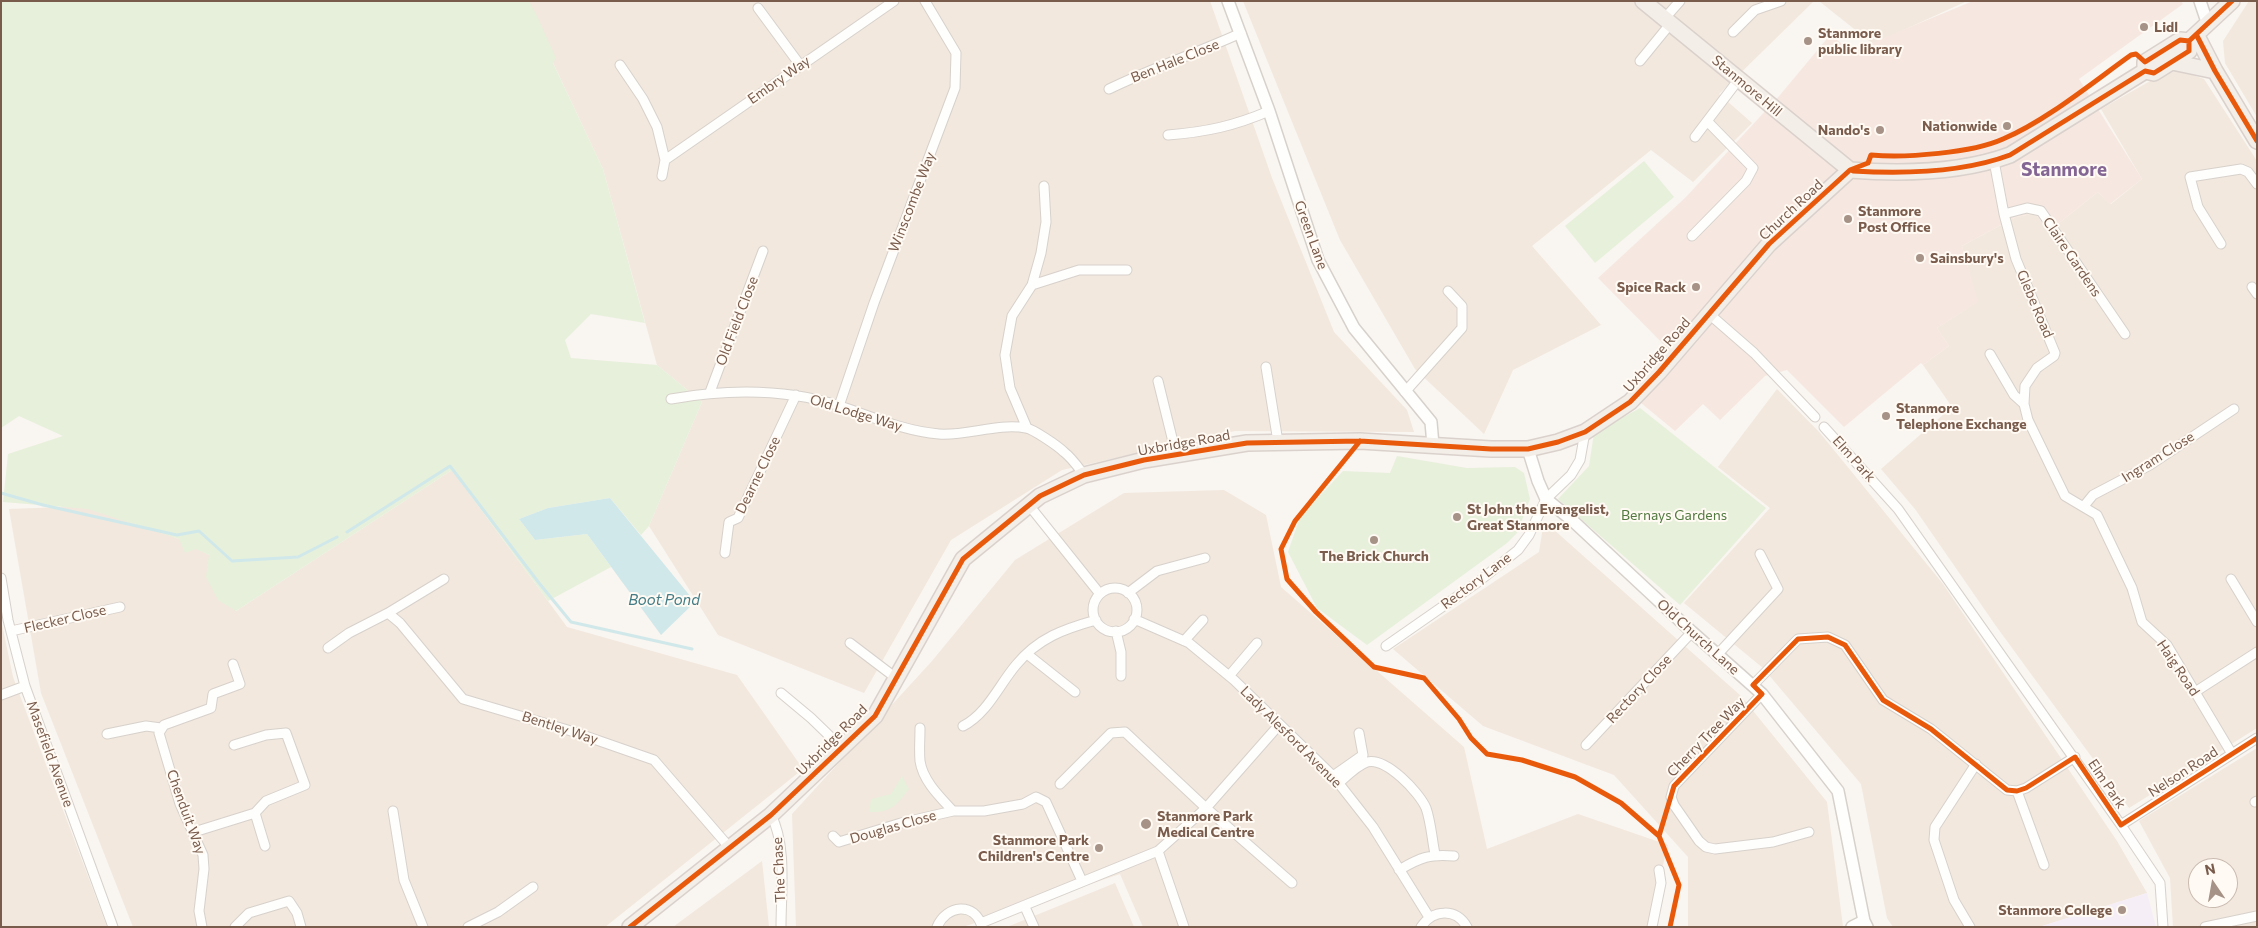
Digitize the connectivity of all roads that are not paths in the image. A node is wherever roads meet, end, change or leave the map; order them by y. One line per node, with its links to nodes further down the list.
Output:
1 (894, 1): 17 (street, Embry Way)
2 (925, 1): 50 (street, Winscombe Way)
3 (1228, 1): 12 (street, Green Lane)
4 (1643, 1): 10 (main road, Stanmore Hill)
5 (1680, 1): 10 (street)
6 (1780, 1): 11 (street)
7 (2200, 1): 13 (street)
8 (2232, 1): 13 (main road)
9 (758, 8): 17 (street)
10 (1668, 20): 14 (street); 20 (main road, Stanmore Hill)
11 (1733, 32)
12 (1240, 33): 21 (street, Ben Hale Close); 22 (street, Green Lane)
13 (2198, 34): 15 (main road); 18 (main road); 19 (main road)
14 (1640, 61)
15 (2172, 62): 18 (main road); 19 (main road)
16 (620, 65): 27 (street)
17 (800, 65): 27 (street, Embry Way)
18 (2145, 71): 28 (main road)
19 (2215, 71): 26 (main road)
20 (1738, 80): 23 (street); 29 (main road, Stanmore Hill)
21 (1109, 89)
22 (1269, 111): 24 (street); 46 (street, Green Lane)
23 (1708, 122): 25 (street); 34 (street)
24 (1168, 135)
25 (1695, 137)
26 (2257, 141)
27 (665, 160): 30 (street)
28 (1994, 161): 29 (main road); 33 (street, Glebe Road)
29 (1850, 170): 40 (main road, Church Road)
30 (662, 176)
31 (2257, 184): 35 (street)
32 (1044, 186): 38 (street)
33 (2004, 214): 41 (street, Claire Gardens); 49 (street, Glebe Road)
34 (1692, 236)
35 (2221, 244)
36 (763, 251): 45 (street, Old Field Close)
37 (1127, 270): 38 (street)
38 (1032, 285): 54 (street)
39 (1448, 291): 46 (street)
40 (1708, 312): 52 (street); 55 (main road, Uxbridge Road)
41 (2125, 334)
42 (1990, 354): 49 (street)
43 (1266, 367): 56 (street)
44 (1158, 381): 59 (street)
45 (710, 392): 47 (street, Old Lodge Way); 48 (street, Old Lodge Way)
46 (1405, 392): 57 (street, Green Lane)
47 (796, 395): 50 (street, Old Lodge Way); 64 (street, Dearne Close)
48 (671, 399)
49 (2024, 404): 63 (street, Glebe Road)
50 (839, 406): 54 (street, Old Lodge Way)
51 (2234, 408): 63 (street, Ingram Close)
52 (1815, 417)
53 (1824, 427): 112 (street, Elm Park)
54 (1027, 428): 60 (street)
55 (1585, 432): 58 (main road, Uxbridge Road); 61 (street)
56 (1278, 442): 57 (main road, Uxbridge Road); 59 (main road, Uxbridge Road)
57 (1433, 445): 58 (main road, Uxbridge Road)
58 (1528, 449): 61 (street, Old Church Lane)
59 (1176, 454): 60 (main road, Uxbridge Road)
60 (1084, 475): 62 (main road, Uxbridge Road)
61 (1546, 499): 81 (street, Old Church Lane); 85 (street, Rectory Lane)
62 (1028, 504): 71 (street); 93 (main road, Uxbridge Road)
63 (2084, 506): 97 (street, Haig Road)
64 (725, 552)
65 (1760, 554): 89 (street)
66 (1205, 558): 70 (street)
67 (1, 578): 77 (street, Masefield Avenue)
68 (444, 579): 73 (street)
69 (2231, 579): 78 (street)
70 (1128, 593): 71 (street); 74 (street)
71 (1100, 594): 75 (street)
72 (120, 607): 79 (street, Flecker Close)
73 (388, 613): 86 (street); 127 (street, Bentley Way)
74 (1134, 619): 80 (street); 82 (street, Lady Alesford Avenue)
75 (1096, 620): 80 (street); 88 (street)
76 (1203, 620): 82 (street)
77 (5, 622): 79 (street, Masefield Avenue)
78 (2257, 622)
79 (11, 631): 95 (street, Masefield Avenue)
80 (1116, 631): 91 (street)
81 (1692, 632): 89 (street, Old Church Lane); 109 (street, Rectory Close)
82 (1184, 641): 92 (street, Lady Alesford Avenue)
83 (850, 643): 93 (street)
84 (1257, 643): 92 (street)
85 (1386, 646)
86 (328, 648)
87 (2257, 652): 97 (street)
88 (1027, 654): 96 (street); 102 (street)
89 (1717, 655): 94 (street, Old Church Lane)
90 (232, 664): 103 (street)
91 (1121, 676)
92 (1229, 676): 101 (street, Lady Alesford Avenue)
93 (896, 678): 110 (main road, Uxbridge Road)
94 (1753, 685): 99 (street, Old Church Lane); 113 (street)
95 (25, 686): 100 (street); 142 (street, Masefield Avenue)
96 (1074, 692)
97 (2196, 692): 111 (street, Haig Road)
98 (781, 693): 110 (street)
99 (1762, 694): 124 (street, Cherry Tree Way); 140 (street, Old Church Lane)
100 (1, 695)
101 (1279, 725): 114 (street, Lady Alesford Avenue); 117 (street)
102 (963, 726)
103 (161, 728): 106 (street); 123 (street, Chenduit Way)
104 (920, 728): 118 (street)
105 (1359, 733): 114 (street)
106 (107, 734)
107 (2257, 738): 111 (street, Nelson Road)
108 (234, 745): 120 (street)
109 (1586, 745)
110 (842, 748): 121 (main road, Uxbridge Road)
111 (2232, 754): 122 (street, Nelson Road)
112 (2074, 757): 116 (street); 122 (street, Elm Park)
113 (1976, 764): 116 (street); 157 (street)
114 (1336, 780): 129 (street); 132 (street, Lady Alesford Avenue)
115 (1060, 784): 117 (street)
116 (2017, 791): 131 (street)
117 (1206, 808): 128 (street); 135 (street)
118 (953, 810): 125 (street, Douglas Close); 134 (street, Douglas Close)
119 (393, 811): 146 (street)
120 (255, 813): 123 (street); 126 (street)
121 (771, 816): 127 (main road, Uxbridge Road); 149 (street, The Chase)
122 (2121, 825): 158 (street, Elm Park)
123 (194, 832): 143 (street, Chenduit Way)
124 (1809, 832)
125 (833, 836)
126 (265, 846)
127 (730, 848): 148 (main road, Uxbridge Road)
128 (1158, 851): 134 (street); 152 (street)
129 (1435, 854): 130 (street); 132 (street)
130 (1454, 856)
131 (2044, 865)
132 (1400, 870): 139 (street, Lady Alesford Avenue)
133 (1658, 870): 155 (street)
134 (1082, 881): 137 (street)
135 (1292, 883)
136 (533, 887): 147 (street)
137 (1025, 907): 141 (street); 151 (street)
138 (2257, 916): 159 (street)
139 (1429, 917): 153 (street); 154 (street)
140 (1866, 924): 156 (street)
141 (981, 925): 150 (street)
142 (113, 927)
143 (202, 927)
144 (235, 927): 145 (street)
145 (301, 927)
146 (423, 927)
147 (468, 927)
148 (630, 927)
149 (782, 927)
150 (937, 927)
151 (1034, 927)
152 (1184, 927)
153 (1420, 927)
154 (1467, 927)
155 (1652, 927)
156 (1852, 927)
157 (1970, 927)
158 (2163, 927)
159 (2205, 927)

